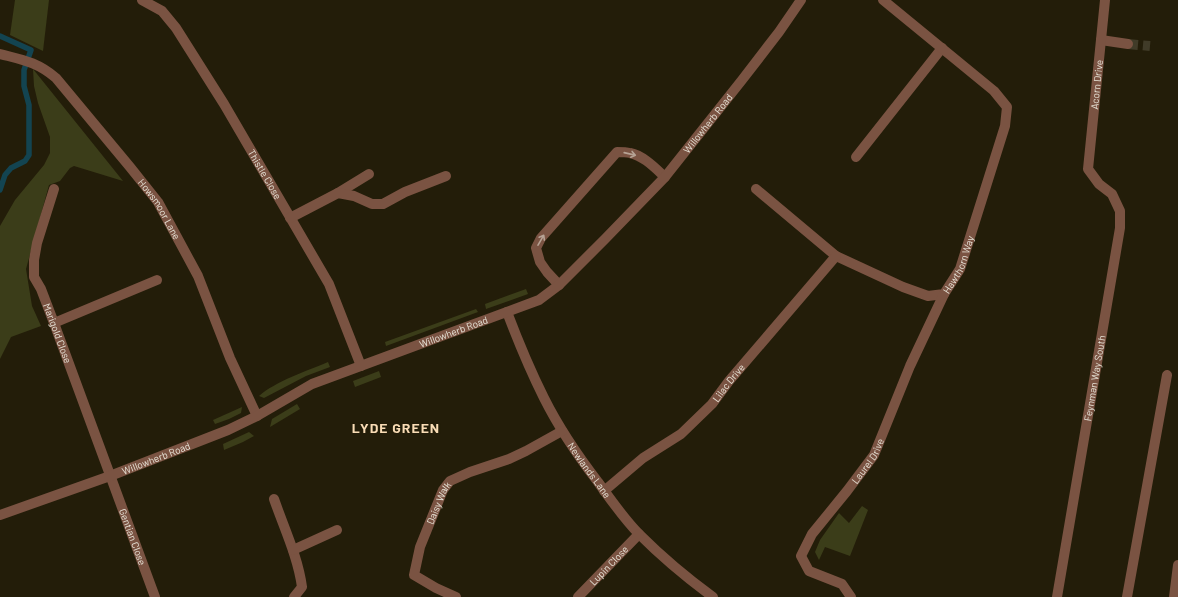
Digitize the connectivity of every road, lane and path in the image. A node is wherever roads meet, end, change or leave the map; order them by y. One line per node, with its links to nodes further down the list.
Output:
1 (142, 0): 17 (street, Thistle Close)
2 (801, 0): 13 (street, Willowherb Road)
3 (883, 0): 7 (street, Hawthorn Way)
4 (1105, 0): 5 (street, Acorn Drive)
5 (1101, 40): 6 (street); 10 (street, Acorn Drive)
6 (1128, 44)
7 (942, 48): 9 (street); 21 (street, Hawthorn Way)
8 (0, 54): 26 (street, Howsmoor Lane)
9 (856, 156)
10 (1088, 169): 42 (street, Feynman Way South)
11 (369, 174): 16 (street)
12 (446, 176): 16 (street)
13 (665, 177): 20 (street, Willowherb Road); 20 (street, one-way to 13)
14 (54, 189): 23 (street, Marigold Close)
15 (756, 189): 18 (street, Hawthorn Way)
16 (338, 193): 17 (street)
17 (290, 218): 24 (street, Thistle Close)
18 (836, 256): 21 (street, Hawthorn Way); 29 (street, Lilac Drive)
19 (157, 280): 23 (street)
20 (559, 285): 22 (street, Willowherb Road)
21 (944, 294): 41 (street, Laurel Drive)
22 (507, 312): 24 (street, Willowherb Road); 27 (street, Newlands Lane)
23 (54, 322): 28 (street, Marigold Close)
24 (361, 366): 26 (street, Willowherb Road)
25 (1167, 375): 43 (street)
26 (257, 416): 28 (street, Willowherb Road)
27 (562, 432): 29 (street, Newlands Lane); 38 (street, Daisy Walk)
28 (110, 476): 31 (street, Willowherb Road); 36 (street, Gentian Close)
29 (604, 491): 33 (street, Newlands Lane)
30 (274, 499): 34 (street)
31 (0, 515)
32 (337, 530): 34 (street)
33 (639, 534): 39 (street, Lupin Close); 40 (street, Newlands Lane)
34 (293, 550): 37 (street)
35 (1178, 565): 44 (street)
36 (155, 597)
37 (294, 597)
38 (456, 597)
39 (578, 597)
40 (713, 597)
41 (851, 597)
42 (1057, 597)
43 (1127, 597)
44 (1174, 597)

